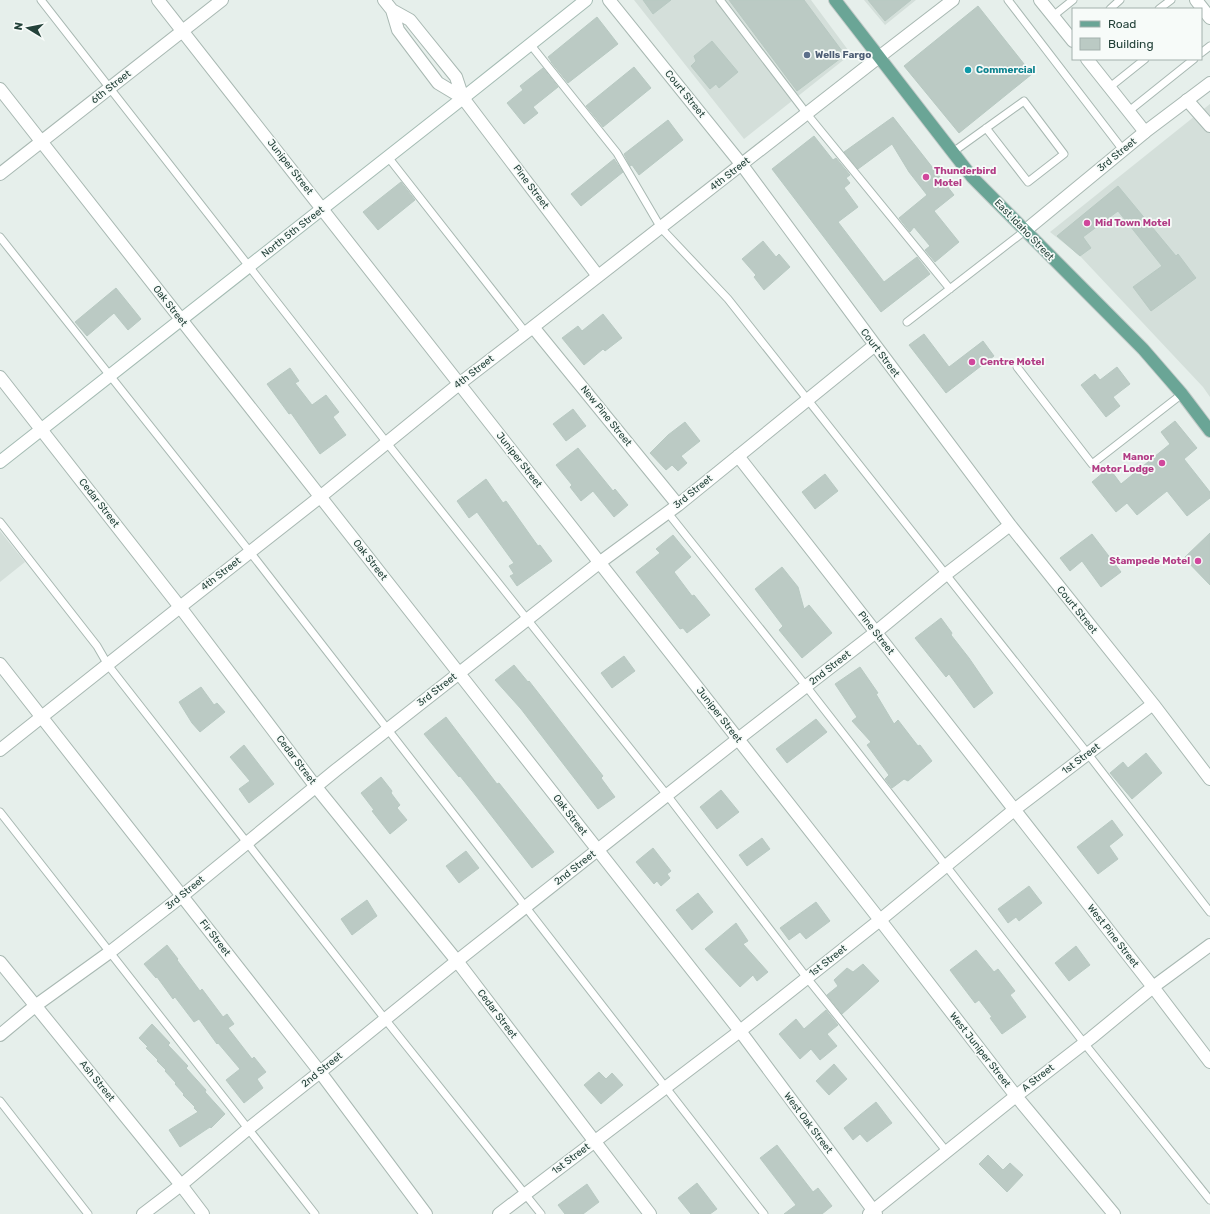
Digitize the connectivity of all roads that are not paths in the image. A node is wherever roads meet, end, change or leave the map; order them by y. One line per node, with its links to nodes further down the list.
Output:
1 (41, 0): 30 (lane)
2 (158, 0): 19 (street, Juniper Street)
3 (222, 0): 19 (street, 6th Street)
4 (384, 0): 17 (street, Pine Street)
5 (586, 0): 21 (street, North 5th Street)
6 (609, 0): 43 (street, Court Street)
7 (720, 0): 35 (lane)
8 (835, 0): 24 (main road, East Idaho Street)
9 (1008, 0): 40 (lane)
10 (1040, 0): 18 (street)
11 (1073, 0): 18 (lane)
12 (1120, 0): 15 (lane)
13 (1171, 0): 16 (lane)
14 (947, 2): 24 (street, 4th Street)
15 (1111, 8)
16 (1161, 8)
17 (392, 10): 32 (street, Pine Street); 32 (street, Pine Street)
18 (1053, 16): 20 (street)
19 (183, 31): 30 (street, 6th Street); 45 (street, Juniper Street)
20 (1072, 39)
21 (530, 44): 32 (street, North 5th Street); 46 (lane)
22 (1210, 46): 23 (lane)
23 (1202, 52)
24 (879, 57): 35 (street, 4th Street); 41 (main road, East Idaho Street)
25 (1091, 60): 29 (street)
26 (1144, 60): 29 (lane)
27 (1193, 60): 34 (lane)
28 (1210, 83): 33 (street, 3rd Street)
29 (1110, 87): 34 (street)
30 (110, 88): 39 (street, 6th Street); 49 (lane)
31 (0, 90): 39 (street, Oak Street)
32 (463, 98): 42 (street, North 5th Street); 50 (street, Pine Street)
33 (1187, 100): 36 (street); 38 (street, 3rd Street)
34 (1129, 111): 38 (street)
35 (807, 114): 43 (street, 4th Street); 51 (lane)
36 (1210, 126)
37 (986, 128): 37 (lane); 41 (lane)
38 (1145, 132): 40 (street, 3rd Street)
39 (41, 141): 44 (street, 6th Street); 52 (street, Oak Street)
40 (1123, 150): 47 (street, 3rd Street)
41 (953, 152): 47 (main road, East Idaho Street)
42 (388, 157): 45 (street, North 5th Street); 54 (lane)
43 (742, 165): 46 (street, 4th Street); 55 (street, Court Street)
44 (0, 174)
45 (322, 209): 49 (street, North 5th Street); 59 (street, Juniper Street)
46 (660, 228): 50 (street, 4th Street); 61 (lane)
47 (1026, 230): 51 (lane); 60 (main road, East Idaho Street)
48 (0, 237): 57 (lane)
49 (250, 266): 52 (street, North 5th Street); 64 (lane)
50 (598, 276): 54 (street, 4th Street)
51 (950, 289): 53 (lane)
52 (181, 320): 57 (street, North 5th Street); 67 (street, Oak Street)
53 (907, 322)
54 (530, 330): 59 (street, 4th Street); 68 (street, New Pine Street)
55 (875, 345): 61 (street, 3rd Street); 71 (street, Court Street)
56 (1017, 366): 60 (lane)
57 (110, 375): 62 (street, North 5th Street); 72 (lane)
58 (0, 377): 62 (street, Cedar Street)
59 (459, 384): 64 (street, 4th Street); 73 (street, Juniper Street)
60 (1182, 394): 63 (main road, East Idaho Street)
61 (807, 400): 65 (street, 3rd Street); 74 (lane)
62 (41, 429): 66 (street, North 5th Street); 75 (street, Cedar Street)
63 (1210, 431)
64 (387, 443): 67 (street, 4th Street); 76 (lane)
65 (738, 456): 68 (street, 3rd Street); 77 (street, Pine Street)
66 (0, 462)
67 (320, 498): 72 (street, 4th Street); 80 (street, Oak Street)
68 (678, 505): 69 (street, 3rd Street)
69 (668, 513): 73 (street, 3rd Street); 81 (lane)
70 (0, 522): 79 (lane)
71 (1010, 525): 74 (street, 2nd Street); 82 (street, Court Street)
72 (250, 552): 75 (street, 4th Street); 84 (lane)
73 (600, 562): 76 (street, 3rd Street); 85 (street, Juniper Street)
74 (945, 575): 77 (street, 2nd Street); 87 (lane)
75 (180, 606): 79 (street, 4th Street); 89 (street, Cedar Street)
76 (528, 619): 80 (street, 3rd Street); 90 (lane)
77 (876, 632): 81 (street, 2nd Street); 91 (street, Pine Street)
78 (0, 664): 83 (street, Fir Street)
79 (108, 664): 83 (street, 4th Street); 93 (lane)
80 (459, 674): 84 (street, 3rd Street); 94 (street, Oak Street)
81 (806, 686): 85 (street, 2nd Street); 95 (lane)
82 (1153, 704): 87 (street, 1st Street); 88 (street, Court Street)
83 (42, 717): 86 (street, 4th Street); 96 (street, Fir Street)
84 (388, 730): 89 (street, 3rd Street); 97 (lane)
85 (738, 739): 90 (street, 2nd Street); 99 (street, Juniper Street)
86 (0, 750)
87 (1088, 754): 91 (street, 1st Street); 98 (lane)
88 (1210, 779)
89 (316, 787): 93 (street, 3rd Street); 102 (street, Cedar Street)
90 (667, 796): 94 (street, 2nd Street); 104 (lane)
91 (1014, 810): 95 (street, 1st Street); 105 (street, West Pine Street)
92 (0, 812): 101 (lane)
93 (248, 842): 96 (street, 3rd Street); 107 (lane)
94 (598, 851): 97 (street, 2nd Street); 108 (street, Oak Street)
95 (947, 865): 99 (street, 1st Street); 110 (lane)
96 (182, 896): 101 (street, 3rd Street); 112 (street, Fir Street)
97 (526, 907): 102 (street, 2nd Street); 113 (lane)
98 (1210, 912)
99 (880, 920): 104 (street, 1st Street); 114 (street, West Juniper Street)
100 (1210, 944): 105 (street, A Street)
101 (110, 952): 106 (street, 3rd Street); 116 (lane)
102 (457, 961): 107 (street, 2nd Street); 117 (street, Cedar Street)
103 (0, 962): 106 (street, Ash Street)
104 (807, 978): 108 (street, 1st Street); 118 (lane)
105 (1153, 987): 110 (street, A Street); 111 (street, West Pine Street)
106 (35, 1006): 109 (street, 3rd Street); 119 (street, Ash Street)
107 (385, 1019): 112 (street, 2nd Street); 120 (lane)
108 (740, 1031): 113 (street, 1st Street); 122 (street, West Oak Street)
109 (0, 1035)
110 (1084, 1043): 114 (street, A Street); 121 (lane)
111 (1210, 1062)
112 (320, 1072): 116 (street, 2nd Street); 127 (street, Fir Street)
113 (665, 1088): 117 (street, 1st Street); 131 (lane)
114 (1016, 1096): 118 (street, A Street); 132 (street, West Juniper Street)
115 (0, 1101): 123 (lane)
116 (248, 1129): 119 (street, 2nd Street); 126 (lane)
117 (594, 1142): 120 (street, 1st Street); 130 (street, Cedar Street)
118 (947, 1152): 122 (street, A Street)
119 (181, 1185): 124 (street, 2nd Street); 125 (street, Ash Street)
120 (525, 1194): 128 (street, 1st Street); 129 (lane)
121 (1210, 1200)
122 (873, 1213)
123 (88, 1214)
124 (142, 1214)
125 (203, 1214)
126 (315, 1214)
127 (426, 1214)
128 (499, 1214)
129 (541, 1214)
130 (650, 1214)
131 (764, 1214)
132 (1114, 1214)

